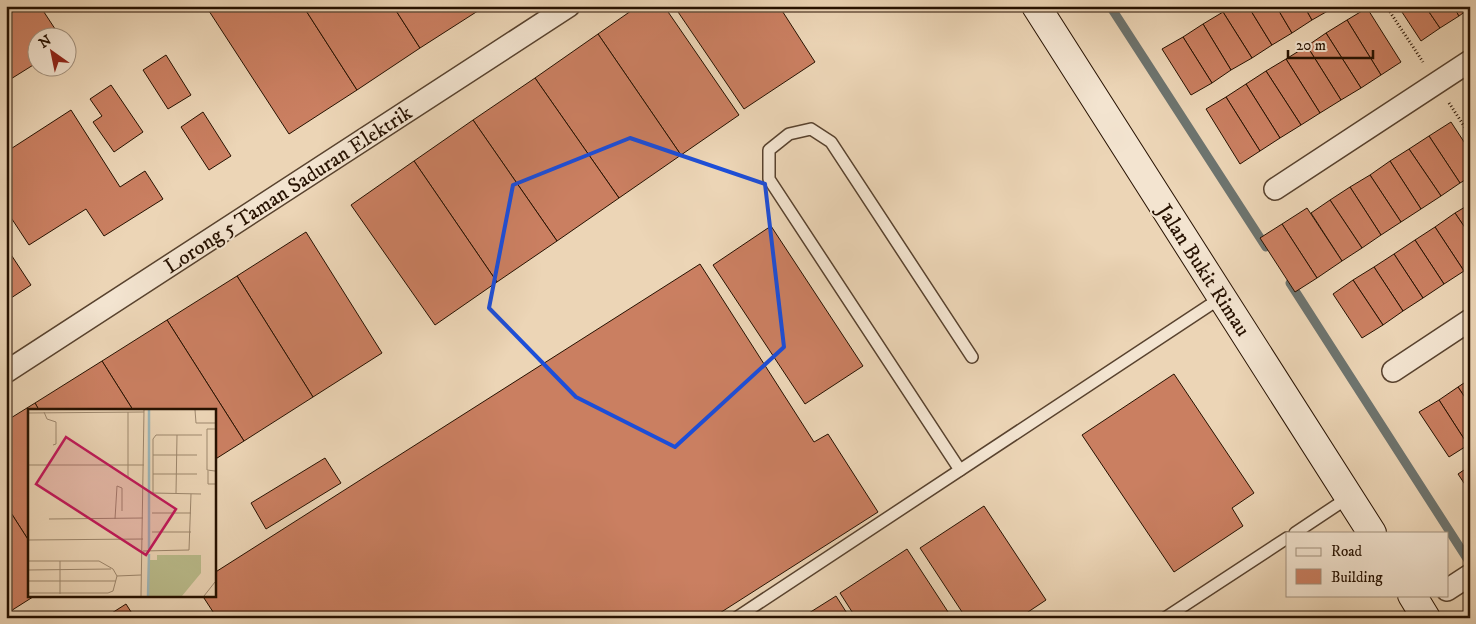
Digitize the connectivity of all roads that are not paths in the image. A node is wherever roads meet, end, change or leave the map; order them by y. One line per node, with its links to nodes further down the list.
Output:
1 (569, 6): 9 (street, Lorong 5 Taman Saduran Elektrik)
2 (1036, 6): 5 (street, Jalan Bukit Rimau)
3 (1470, 61): 4 (street)
4 (1275, 189)
5 (1222, 297): 10 (lane); 11 (street, Jalan Bukit Rimau)
6 (1470, 320): 8 (street)
7 (972, 357): 10 (lane)
8 (1392, 371)
9 (6, 372)
10 (960, 470): 17 (lane)
11 (1350, 497): 12 (lane); 13 (street, Jalan Bukit Rimau)
12 (1297, 532)
13 (1371, 532)
14 (1286, 539): 18 (lane)
15 (1470, 576): 16 (street)
16 (1448, 589)
17 (736, 618)
18 (1165, 618)

